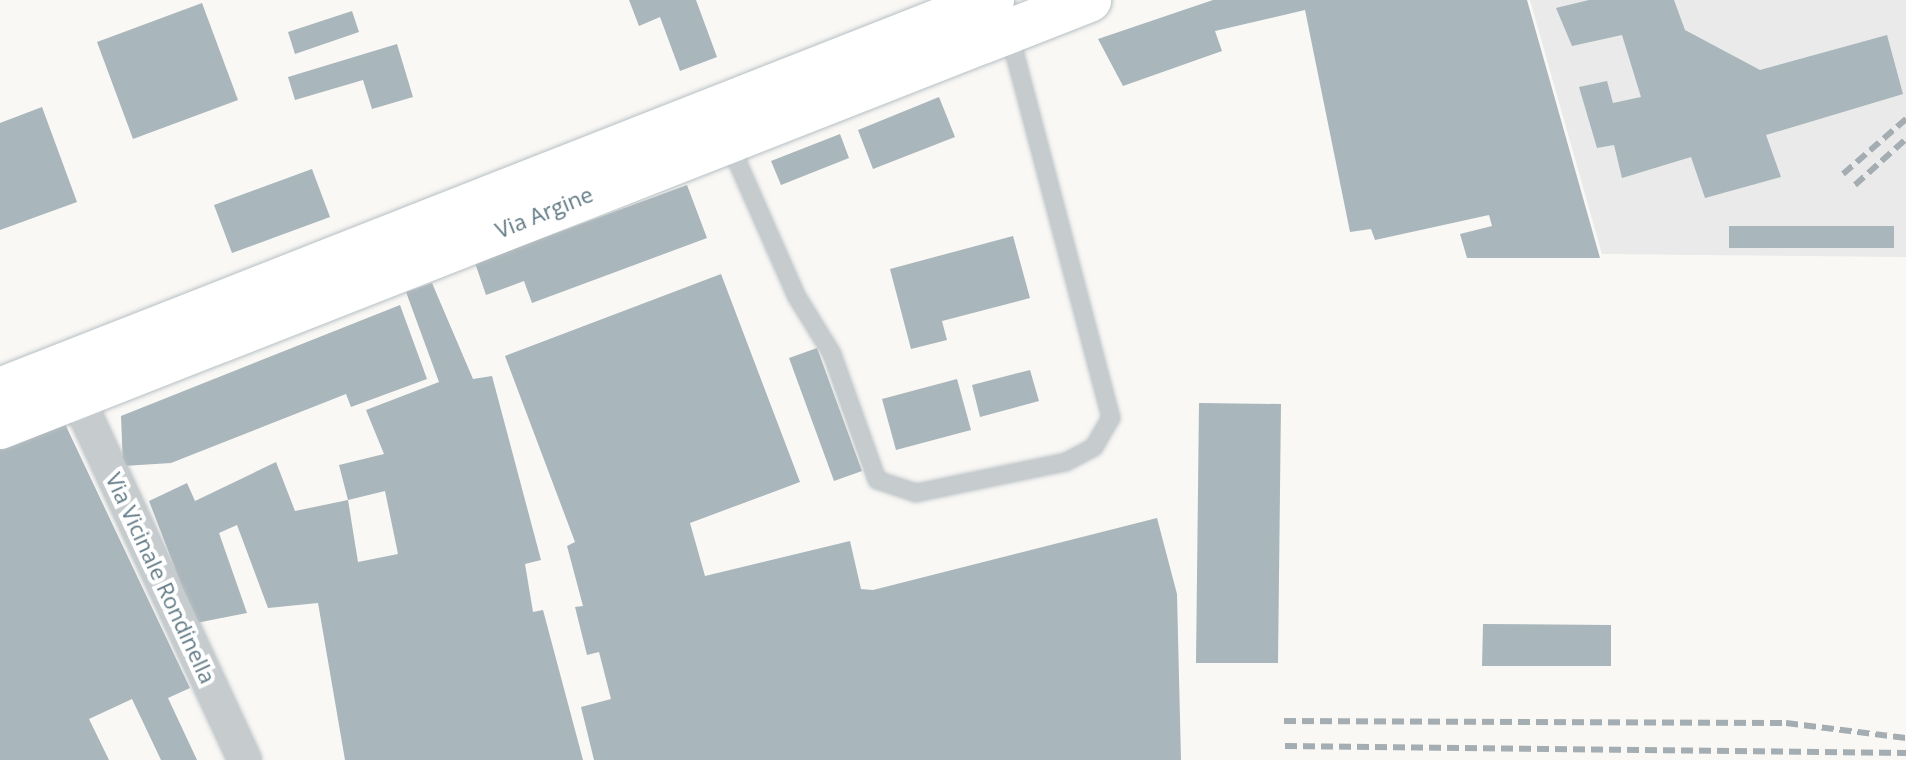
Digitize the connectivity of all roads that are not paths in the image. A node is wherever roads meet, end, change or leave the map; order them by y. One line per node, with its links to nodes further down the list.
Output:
1 (1089, 0): 2 (street, Via Argine)
2 (1001, 17): 3 (street, Via Argine); 3 (lane); 4 (street, Via Argine)
3 (728, 140): 5 (street, Via Argine)
4 (0, 390)
5 (77, 397): 6 (street, Via Argine); 7 (street, Via Vicinale Rondinella)
6 (0, 427)
7 (245, 760)

